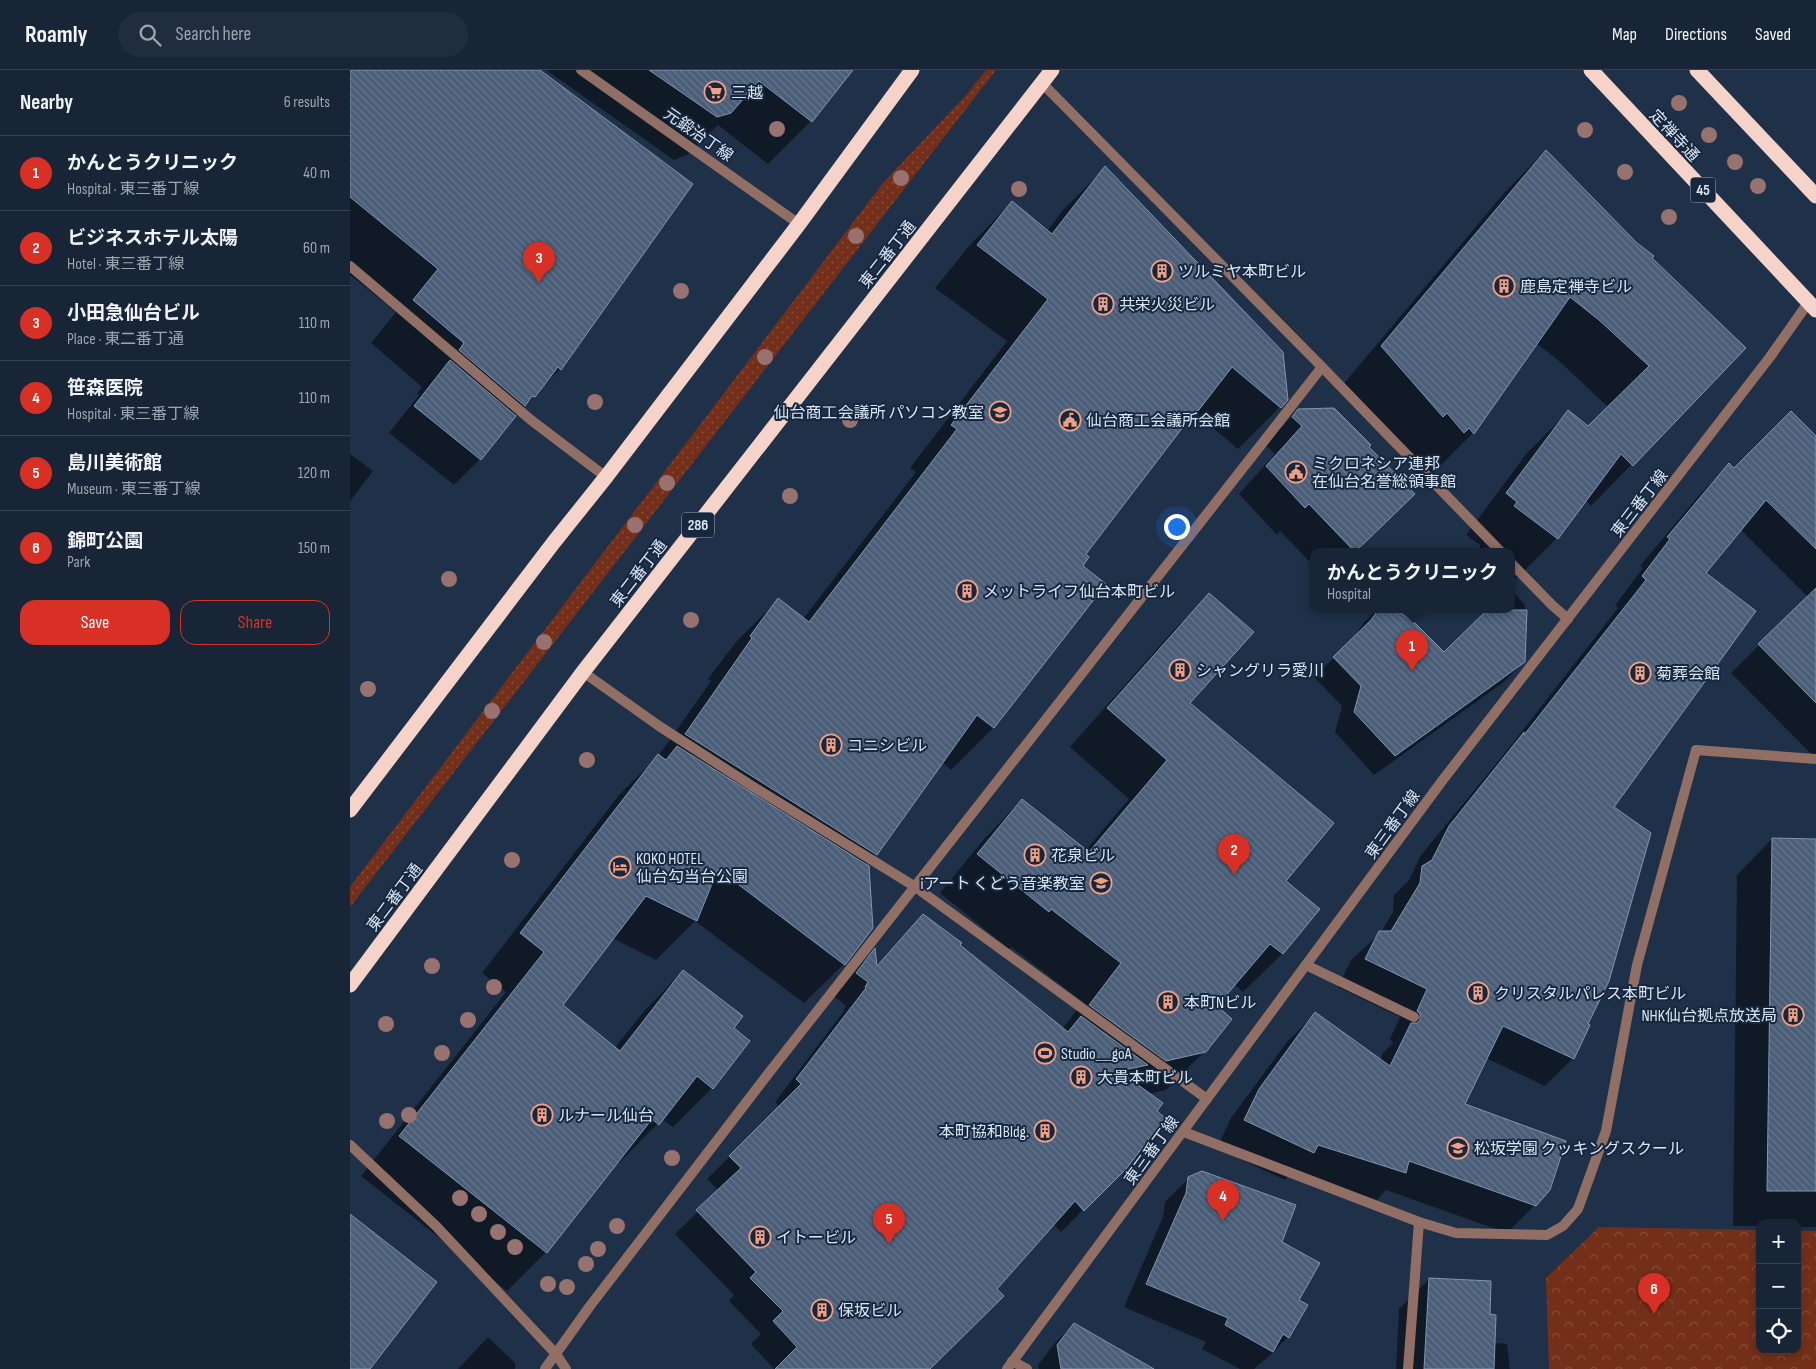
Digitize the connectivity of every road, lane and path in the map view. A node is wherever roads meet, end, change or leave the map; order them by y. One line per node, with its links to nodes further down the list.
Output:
1 (581, 70): 8 (street, 元鍛治丁線)
2 (912, 70): 8 (highway)
3 (1052, 70): 6 (highway, 東二番丁通 / 286)
4 (1591, 70): 10 (highway, 定禅寺通 / 45)
5 (1697, 70): 7 (highway)
6 (1042, 83): 11 (street); 16 (highway, 東二番丁通 / 286)
7 (1816, 196)
8 (799, 224): 12 (highway)
9 (350, 266): 12 (street)
10 (1812, 306): 15 (street, 東三番丁線)
11 (1322, 367): 13 (street); 19 (street)
12 (606, 477): 18 (highway)
13 (1497, 548)
14 (1515, 567): 15 (street)
15 (1568, 619): 20 (street, 東三番丁線)
16 (583, 672): 19 (street); 21 (highway, 東二番丁通 / 286)
17 (1816, 759): 26 (street)
18 (350, 810)
19 (914, 886): 23 (street); 27 (street)
20 (1306, 965): 22 (street); 23 (street, 東三番丁線)
21 (350, 985)
22 (1414, 1017)
23 (1207, 1099): 24 (street, 東三番丁線)
24 (1184, 1132): 26 (street); 28 (street, 東三番丁線)
25 (350, 1144): 27 (street)
26 (1419, 1222): 32 (street)
27 (556, 1354): 29 (street); 30 (street)
28 (1009, 1365): 31 (street)
29 (545, 1369)
30 (566, 1369)
31 (1027, 1369)
32 (1408, 1369)

